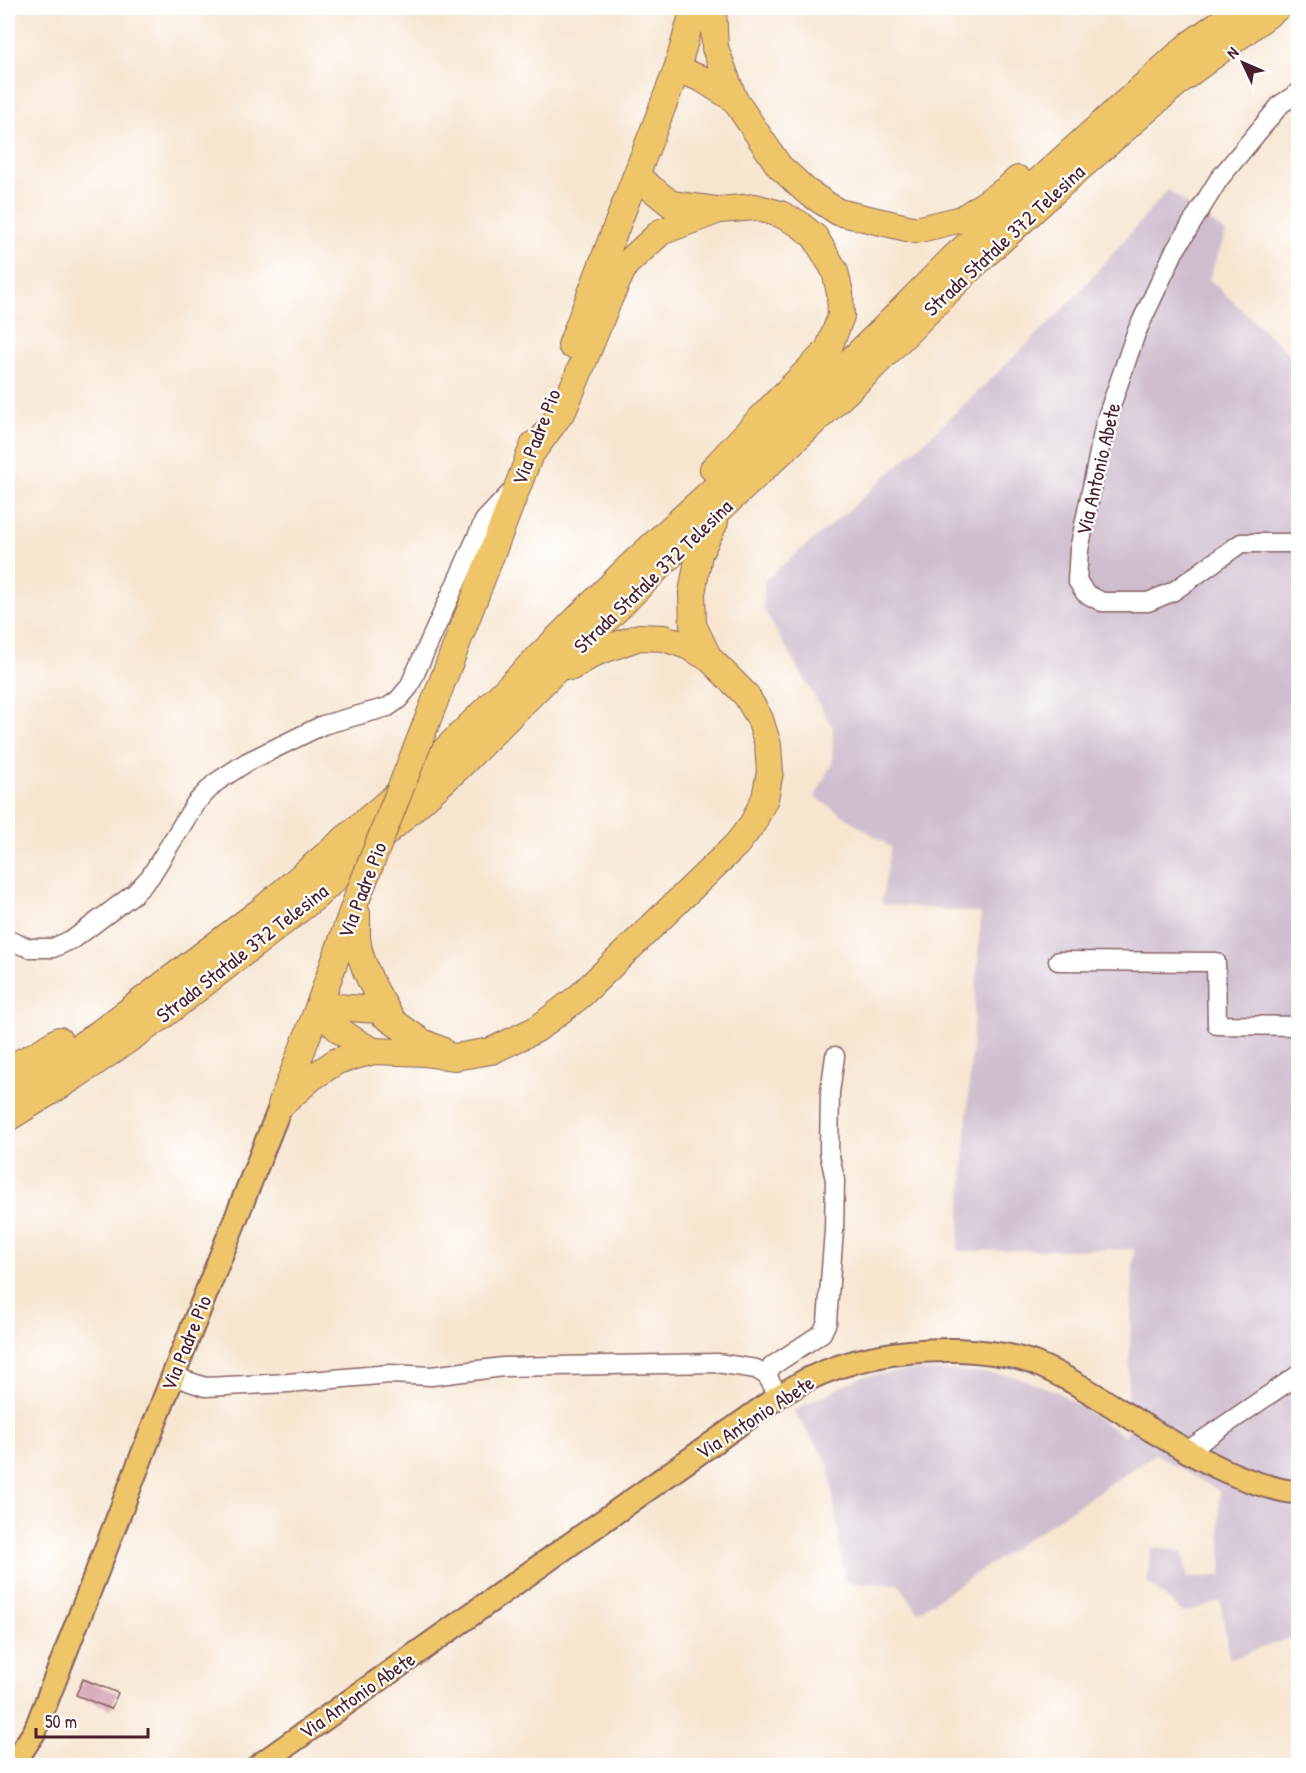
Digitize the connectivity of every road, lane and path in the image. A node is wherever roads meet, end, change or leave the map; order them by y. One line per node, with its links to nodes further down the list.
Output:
1 (694, 8): 5 (highway, Via Padre Pio)
2 (713, 8): 8 (highway)
3 (1241, 8): 6 (highway, Strada Statale 372 Telesina)
4 (1277, 8): 13 (highway, Strada Statale 372 Telesina)
5 (677, 69): 8 (highway); 9 (highway, Via Padre Pio)
6 (1152, 79): 8 (highway); 15 (highway, Strada Statale 372 Telesina)
7 (1299, 93): 14 (street, Via Antonio Abete)
8 (734, 99)
9 (636, 176): 10 (highway); 11 (highway, Via Padre Pio)
10 (719, 210): 11 (highway); 15 (highway)
11 (528, 458): 12 (highway, Via Padre Pio)
12 (518, 485): 18 (highway, Via Padre Pio, bridge); 19 (street)
13 (721, 510): 16 (highway); 17 (highway, Strada Statale 372 Telesina)
14 (1299, 543)
15 (631, 565): 21 (highway, Strada Statale 372 Telesina)
16 (709, 658): 17 (highway); 26 (highway)
17 (541, 686): 30 (highway, Strada Statale 372 Telesina)
18 (357, 898): 22 (highway, Via Padre Pio); 23 (highway)
19 (8, 940)
20 (1058, 961): 24 (street)
21 (184, 969): 28 (highway); 30 (highway, Strada Statale 372 Telesina)
22 (318, 1008): 23 (highway); 25 (highway); 29 (highway, Via Padre Pio)
23 (394, 1022): 26 (highway)
24 (1299, 1026)
25 (374, 1051): 26 (highway); 29 (highway)
26 (455, 1056)
27 (835, 1056): 33 (street)
28 (8, 1068)
29 (281, 1105): 32 (main road, Via Padre Pio)
30 (9, 1111)
31 (1299, 1375): 35 (street)
32 (172, 1376): 33 (street); 37 (main road, Via Padre Pio)
33 (767, 1376): 34 (street)
34 (779, 1396): 35 (main road, Via Antonio Abete); 40 (main road, Via Antonio Abete)
35 (1187, 1451): 36 (main road, Via Antonio Abete)
36 (1299, 1494)
37 (35, 1731): 38 (main road, Via Padre Pio); 39 (main road)
38 (12, 1766)
39 (27, 1766)
40 (258, 1766)

